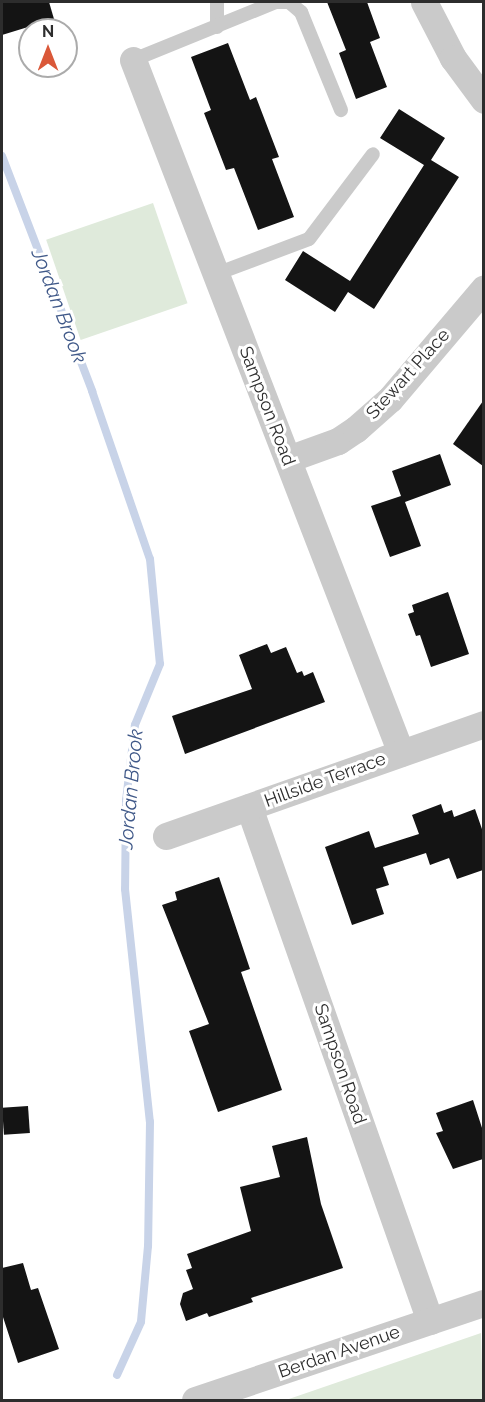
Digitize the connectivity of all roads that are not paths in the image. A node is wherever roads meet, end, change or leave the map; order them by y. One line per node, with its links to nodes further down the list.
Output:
1 (217, 2): 3 (lane)
2 (423, 2): 5 (street)
3 (218, 27): 4 (lane); 6 (lane)
4 (133, 60): 8 (street, Sampson Road)
5 (483, 100)
6 (341, 110)
7 (373, 154): 8 (lane)
8 (216, 274): 10 (street, Sampson Road)
9 (483, 288): 10 (street, Stewart Place)
10 (288, 459): 12 (street, Sampson Road)
11 (483, 724): 12 (street, Hillside Terrace)
12 (401, 753): 13 (street, Hillside Terrace)
13 (249, 807): 14 (street, Hillside Terrace); 16 (street, Sampson Road)
14 (166, 836)
15 (483, 1303): 16 (street, Berdan Avenue)
16 (430, 1321): 17 (street, Berdan Avenue)
17 (195, 1401)

